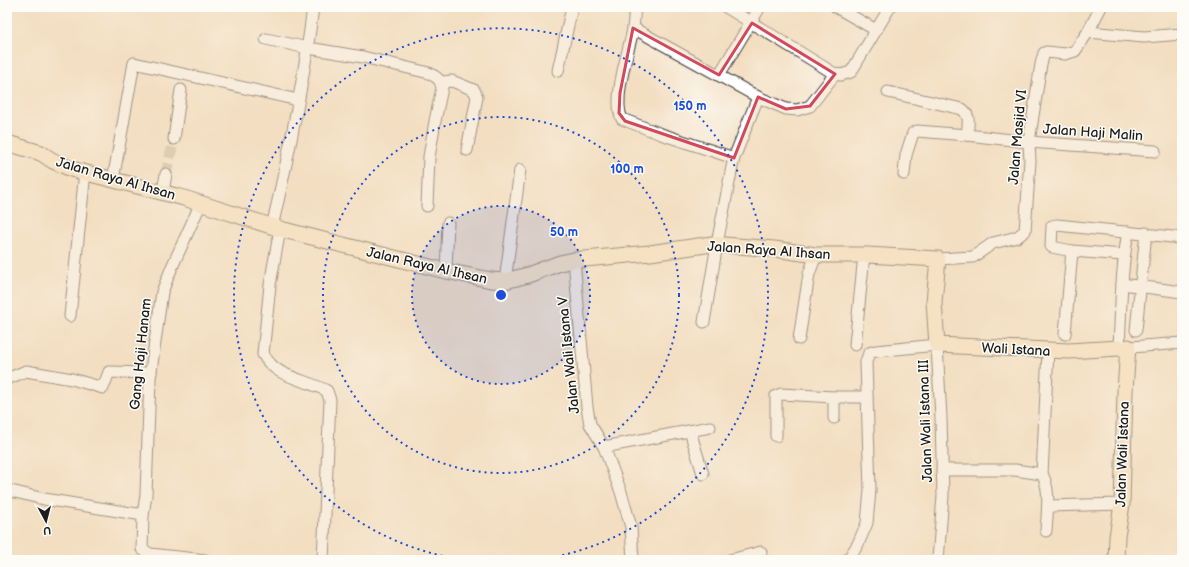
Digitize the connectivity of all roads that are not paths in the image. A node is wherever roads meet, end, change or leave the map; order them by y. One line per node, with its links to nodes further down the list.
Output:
1 (313, 7): 15 (street)
2 (572, 7): 16 (street)
3 (632, 7): 10 (street)
4 (726, 7): 9 (street)
5 (760, 7): 9 (street)
6 (836, 7): 11 (street)
7 (890, 7): 11 (street)
8 (1101, 7): 12 (street, Jalan Masjid VI)
9 (752, 23): 17 (street); 18 (street)
10 (633, 28): 18 (street); 30 (street)
11 (876, 30): 17 (street)
12 (1088, 32): 13 (street); 26 (street, Jalan Masjid VI)
13 (1182, 34)
14 (266, 39): 15 (street)
15 (308, 48): 19 (street); 23 (street)
16 (558, 71)
17 (835, 74): 22 (street)
18 (719, 75): 22 (street)
19 (442, 82): 28 (street); 38 (street)
20 (181, 90): 25 (street)
21 (888, 92): 24 (street)
22 (758, 97): 30 (street)
23 (298, 100): 35 (street); 40 (street)
24 (967, 135): 26 (street, Jalan Haji Malin); 34 (street, Jalan Haji Malin)
25 (174, 139)
26 (1029, 142): 29 (street, Jalan Haji Malin); 43 (street, Jalan Masjid VI)
27 (7, 143): 32 (street, Jalan Raya Al Ihsan)
28 (467, 150)
29 (1154, 151)
30 (734, 158): 45 (street)
31 (520, 170): 53 (street)
32 (85, 172): 35 (street, Jalan Raya Al Ihsan); 57 (street)
33 (166, 174): 36 (street)
34 (904, 174)
35 (113, 180): 36 (street, Jalan Raya Al Ihsan)
36 (163, 192): 37 (street, Jalan Raya Al Ihsan)
37 (201, 203): 40 (street, Jalan Raya Al Ihsan); 67 (street, Gang Haji Hanam)
38 (427, 206)
39 (448, 223): 52 (street)
40 (276, 228): 52 (street, Jalan Raya Al Ihsan); 87 (street)
41 (1128, 232): 42 (street); 46 (street); 49 (street)
42 (1146, 233): 44 (street); 55 (street)
43 (1021, 235): 50 (street, Jalan Raya Al Ihsan)
44 (1182, 238)
45 (714, 244): 47 (street, Jalan Raya Al Ihsan); 51 (street, Jalan Raya Al Ihsan); 58 (street)
46 (1072, 251): 49 (street); 60 (street)
47 (816, 255): 48 (street, Jalan Raya Al Ihsan); 61 (street)
48 (864, 255): 50 (street, Jalan Raya Al Ihsan); 63 (street)
49 (1124, 255): 54 (street)
50 (938, 259): 64 (street)
51 (574, 260): 53 (street, Jalan Raya Al Ihsan); 75 (street, Jalan Wali Istana V)
52 (446, 271): 53 (street, Jalan Raya Al Ihsan)
53 (505, 281)
54 (1122, 284): 55 (street); 65 (street)
55 (1142, 286): 56 (street); 59 (street)
56 (1182, 292)
57 (70, 316)
58 (704, 322)
59 (1136, 330)
60 (1065, 334)
61 (799, 339)
62 (1182, 343): 65 (street, Wali Istana)
63 (854, 345)
64 (937, 345): 66 (street, Wali Istana); 70 (street, Jalan Wali Istana III); 76 (street, Jalan Wali Istana III)
65 (1124, 348): 66 (street, Wali Istana); 80 (street, Jalan Wali Istana)
66 (1048, 351): 78 (street)
67 (151, 373): 68 (street); 82 (street, Gang Haji Hanam)
68 (7, 379)
69 (834, 397): 70 (street); 71 (street); 74 (street)
70 (868, 397): 90 (street, Jalan Wali Istana III)
71 (834, 418)
72 (710, 426): 73 (street)
73 (690, 431): 75 (street); 77 (street)
74 (776, 436)
75 (604, 447): 88 (street, Jalan Wali Istana V)
76 (942, 470): 78 (street); 91 (street, Jalan Wali Istana III)
77 (703, 474)
78 (1042, 474): 81 (street)
79 (7, 490): 82 (street)
80 (1122, 504): 81 (street); 92 (street, Jalan Wali Istana)
81 (1048, 506): 83 (street)
82 (143, 515): 85 (street, Gang Haji Hanam)
83 (1046, 531)
84 (761, 552): 89 (street)
85 (199, 560): 86 (street)
86 (205, 560)
87 (323, 560)
88 (633, 560)
89 (730, 560)
90 (848, 560)
91 (938, 560)
92 (1116, 560)

